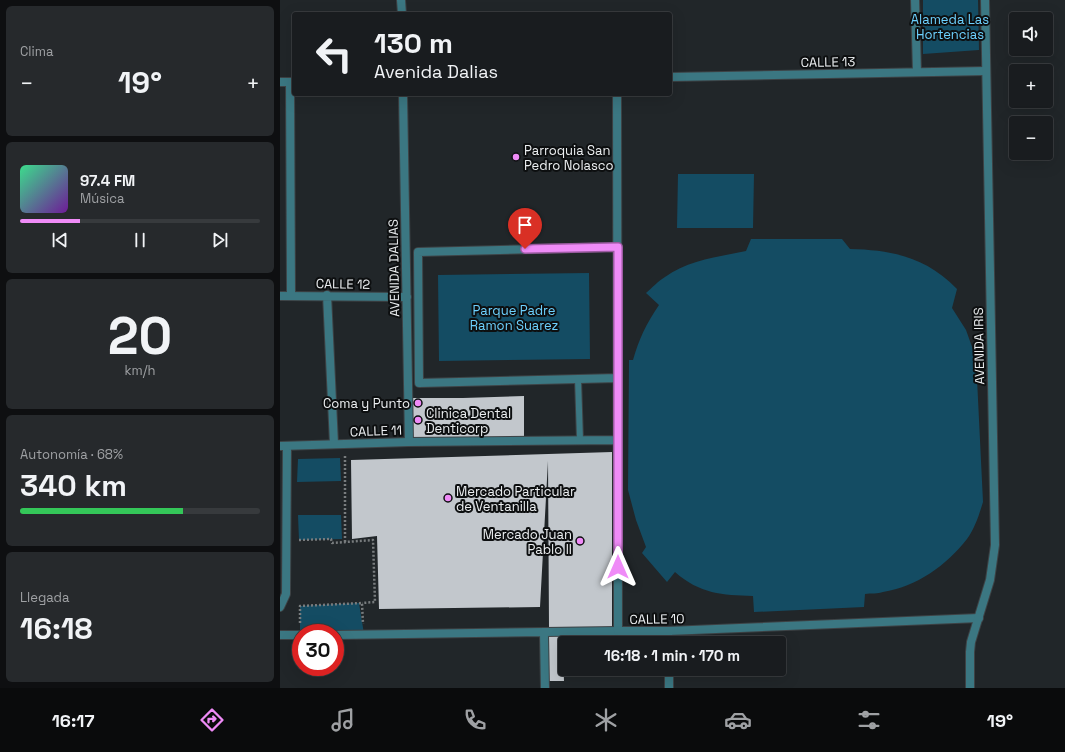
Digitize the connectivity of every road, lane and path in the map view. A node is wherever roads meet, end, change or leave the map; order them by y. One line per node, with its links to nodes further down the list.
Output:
1 (401, 0): 4 (street)
2 (915, 0): 6 (street)
3 (985, 0): 5 (street, AVENIDA IRIS)
4 (402, 12)
5 (986, 71): 6 (street, CALLE 13); 29 (street, AVENIDA IRIS)
6 (917, 72): 7 (street, CALLE 13)
7 (672, 77)
8 (280, 82): 9 (street)
9 (292, 82): 14 (street)
10 (403, 96): 16 (street, AVENIDA DALIAS)
11 (617, 96): 12 (street)
12 (618, 247): 17 (street); 18 (street, AVENIDA DALIAS)
13 (280, 296): 14 (street, CALLE 12)
14 (291, 296): 15 (street, CALLE 12)
15 (327, 296): 16 (street, CALLE 12); 22 (street)
16 (407, 297): 21 (street, AVENIDA DALIAS)
17 (618, 378): 18 (street); 20 (street)
18 (578, 379): 19 (lane)
19 (580, 440): 20 (street, CALLE 11); 21 (street, CALLE 11)
20 (618, 440): 31 (street)
21 (409, 442): 23 (street, CALLE 11)
22 (334, 444): 23 (street, CALLE 11); 24 (street, CALLE 11)
23 (345, 444): 26 (path)
24 (283, 446): 28 (street)
25 (299, 540): 26 (path)
26 (345, 542): 27 (path)
27 (362, 603): 30 (path); 34 (path)
28 (280, 607)
29 (979, 618): 32 (street, CALLE 10); 42 (street, AVENIDA IRIS)
30 (301, 624)
31 (618, 631): 32 (street, CALLE 10); 33 (street, CALLE 10)
32 (668, 631): 38 (street)
33 (544, 633): 34 (street, CALLE 10); 40 (street)
34 (364, 634): 37 (street, CALLE 10)
35 (280, 635): 36 (street)
36 (292, 635)
37 (344, 635)
38 (668, 636)
39 (669, 676): 41 (street)
40 (545, 688)
41 (669, 688)
42 (970, 688)

